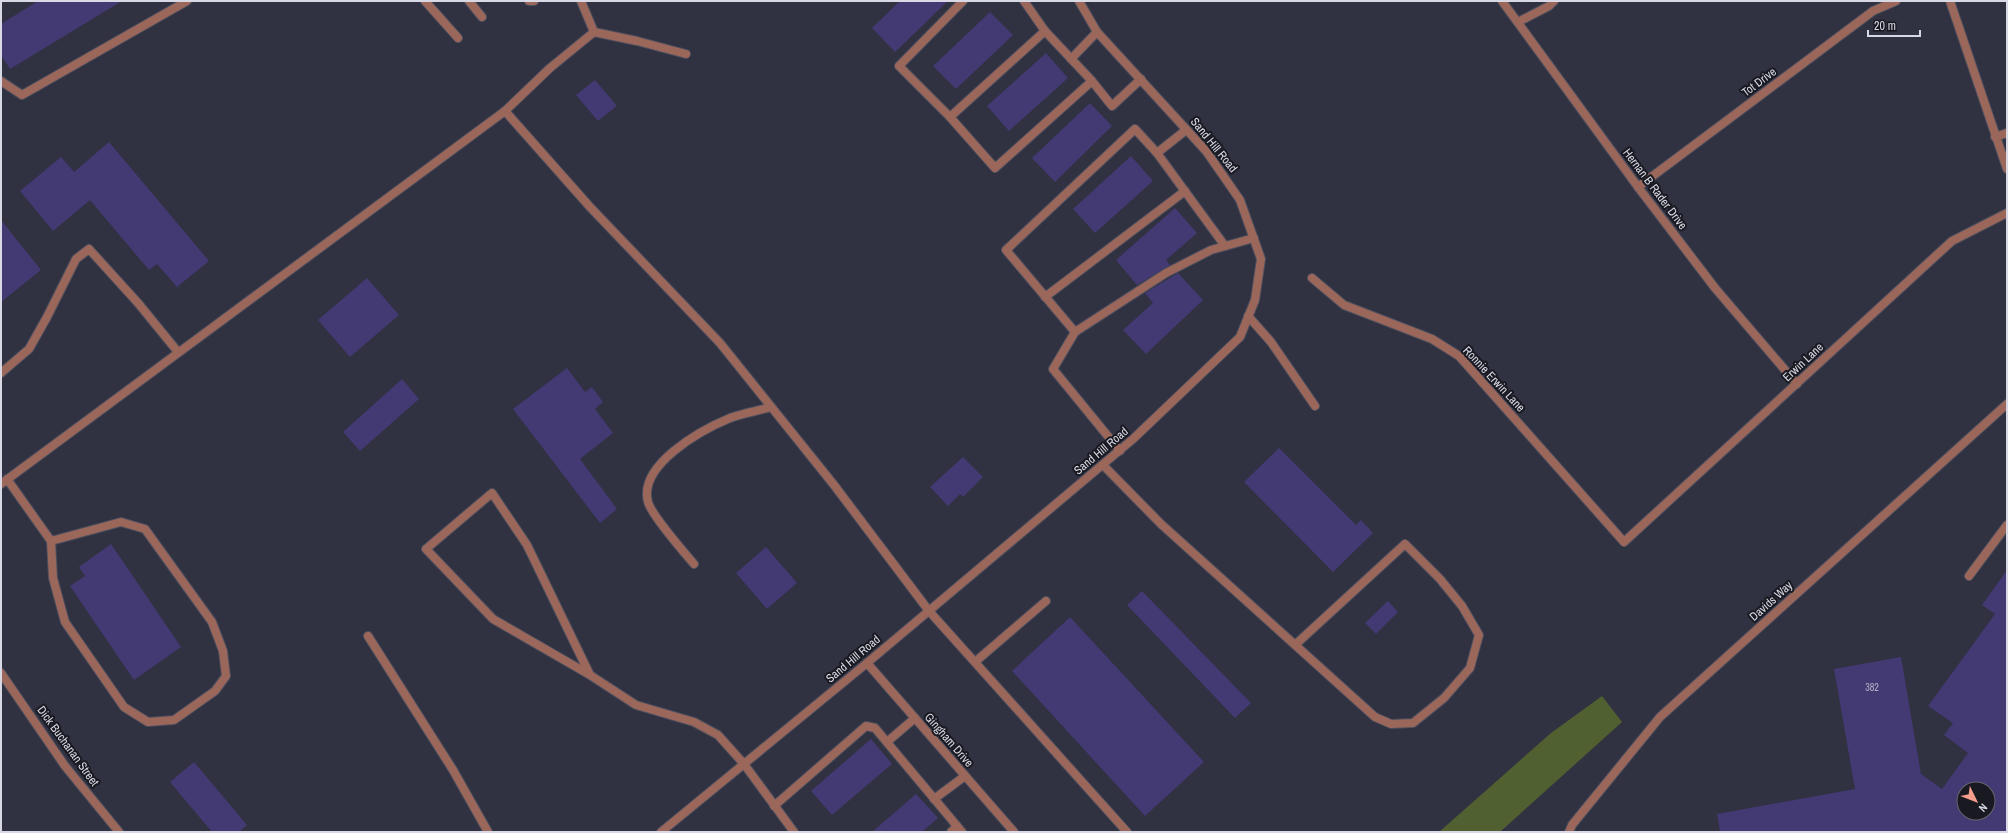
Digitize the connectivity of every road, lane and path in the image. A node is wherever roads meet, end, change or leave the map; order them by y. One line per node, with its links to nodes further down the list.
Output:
1 (187, 1): 23 (street)
2 (425, 1): 19 (street)
3 (469, 1): 14 (street)
4 (529, 1): 5 (street)
5 (534, 1)
6 (580, 1): 17 (street)
7 (963, 1): 26 (street)
8 (1024, 1): 16 (street)
9 (1079, 1): 18 (street, Sand Hill Road)
10 (1502, 1): 15 (street, Hernan B Rader Drive)
11 (1554, 1): 15 (street)
12 (1896, 1): 32 (street, Tot Drive)
13 (1950, 1): 29 (street)
14 (482, 16)
15 (1518, 22): 32 (street, Hernan B Rader Drive)
16 (1045, 31): 21 (street); 26 (street)
17 (594, 32): 20 (street); 25 (street)
18 (1098, 32): 21 (street); 22 (street, Sand Hill Road)
19 (458, 38)
20 (686, 54)
21 (1072, 59): 24 (street)
22 (1141, 80): 24 (street); 27 (street, Sand Hill Road)
23 (1, 81)
24 (1092, 81): 26 (street)
25 (505, 110): 41 (street); 46 (street)
26 (950, 117)
27 (1186, 130): 30 (street); 35 (street, Sand Hill Road)
28 (2007, 133): 29 (street)
29 (1995, 137): 31 (street)
30 (1157, 152): 33 (street); 38 (street)
31 (2007, 169)
32 (1638, 187): 43 (street, Hernan B Rader Drive)
33 (1185, 191): 36 (street); 38 (street)
34 (2007, 213): 43 (street, Erwin Lane)
35 (1254, 238): 36 (street); 39 (street, Sand Hill Road)
36 (1225, 246): 40 (street)
37 (1312, 278): 52 (street, Ronnie Erwin Lane)
38 (1045, 297): 40 (street)
39 (1248, 316): 45 (street); 47 (street, Sand Hill Road)
40 (1075, 332): 47 (street)
41 (178, 352): 42 (street); 49 (street)
42 (1, 373)
43 (1797, 384): 52 (street, Erwin Lane)
44 (2007, 404): 77 (street, Davids Way)
45 (1315, 406)
46 (771, 407): 53 (street); 56 (street)
47 (1120, 451): 48 (street, Sand Hill Road)
48 (1103, 465): 56 (street, Sand Hill Road); 58 (street)
49 (4, 482): 51 (street)
50 (2007, 525): 54 (street)
51 (51, 541): 51 (street)
52 (1624, 542)
53 (694, 564)
54 (1969, 576)
55 (1046, 601): 59 (street)
56 (929, 611): 59 (street); 60 (street, Sand Hill Road)
57 (368, 636): 71 (street)
58 (1295, 645): 58 (street)
59 (974, 662): 76 (street)
60 (867, 663): 63 (street, Gingham Drive); 65 (street, Sand Hill Road)
61 (1, 672): 70 (street, Dick Buchanan Street)
62 (590, 675): 62 (street); 65 (street)
63 (915, 718): 64 (street); 66 (street, Gingham Drive)
64 (887, 742): 67 (street); 68 (street)
65 (744, 764): 68 (street); 72 (street, Sand Hill Road)
66 (965, 776): 67 (street); 75 (street, Gingham Drive)
67 (934, 798): 69 (street)
68 (774, 806): 73 (street)
69 (960, 829): 74 (street)
70 (119, 832)
71 (488, 832)
72 (661, 832)
73 (794, 832)
74 (951, 832)
75 (1014, 832)
76 (1127, 832)
77 (1569, 832)

